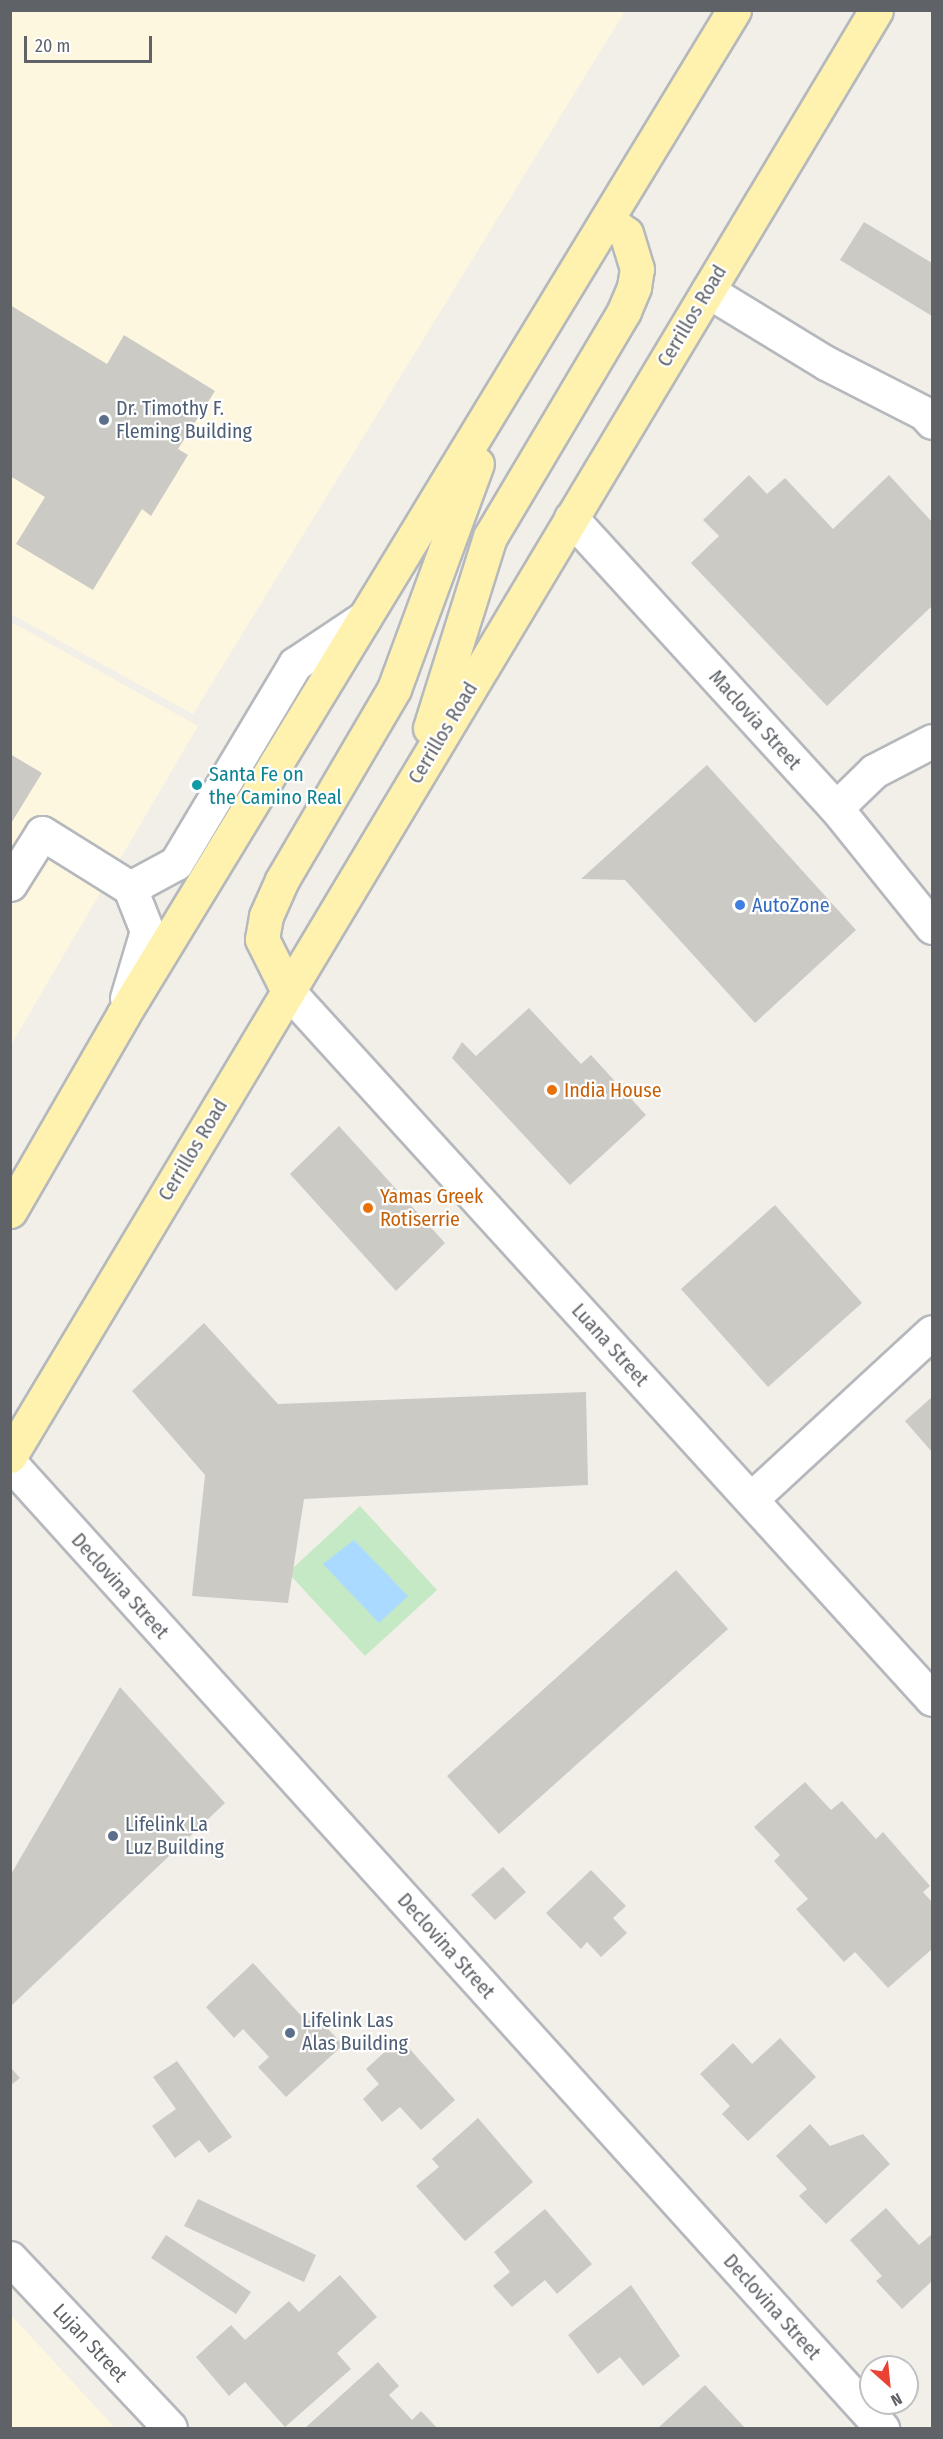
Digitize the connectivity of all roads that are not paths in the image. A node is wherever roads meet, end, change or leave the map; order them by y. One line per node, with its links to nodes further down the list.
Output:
1 (734, 10): 3 (main road)
2 (876, 10): 4 (main road, Cerrillos Road)
3 (607, 219): 5 (main road); 10 (main road)
4 (708, 291): 6 (street); 7 (main road, Cerrillos Road)
5 (500, 400): 8 (main road); 15 (main road)
6 (933, 422)
7 (571, 518): 10 (main road, Cerrillos Road); 11 (street, Maclovia Street)
8 (364, 618): 13 (street); 16 (main road)
9 (933, 741): 11 (street)
10 (414, 781): 15 (main road, Cerrillos Road)
11 (836, 808): 14 (street, Maclovia Street)
12 (10, 884): 13 (street)
13 (130, 888): 16 (street)
14 (933, 927)
15 (288, 991): 19 (main road, Cerrillos Road); 21 (street, Luana Street)
16 (123, 1015): 17 (main road)
17 (10, 1211)
18 (933, 1332): 21 (street)
19 (10, 1456)
20 (10, 1463): 25 (street, Declovina Street)
21 (751, 1499): 22 (street, Luana Street)
22 (933, 1699)
23 (10, 2258): 24 (street, Lujan Street)
24 (162, 2426)
25 (882, 2428)

